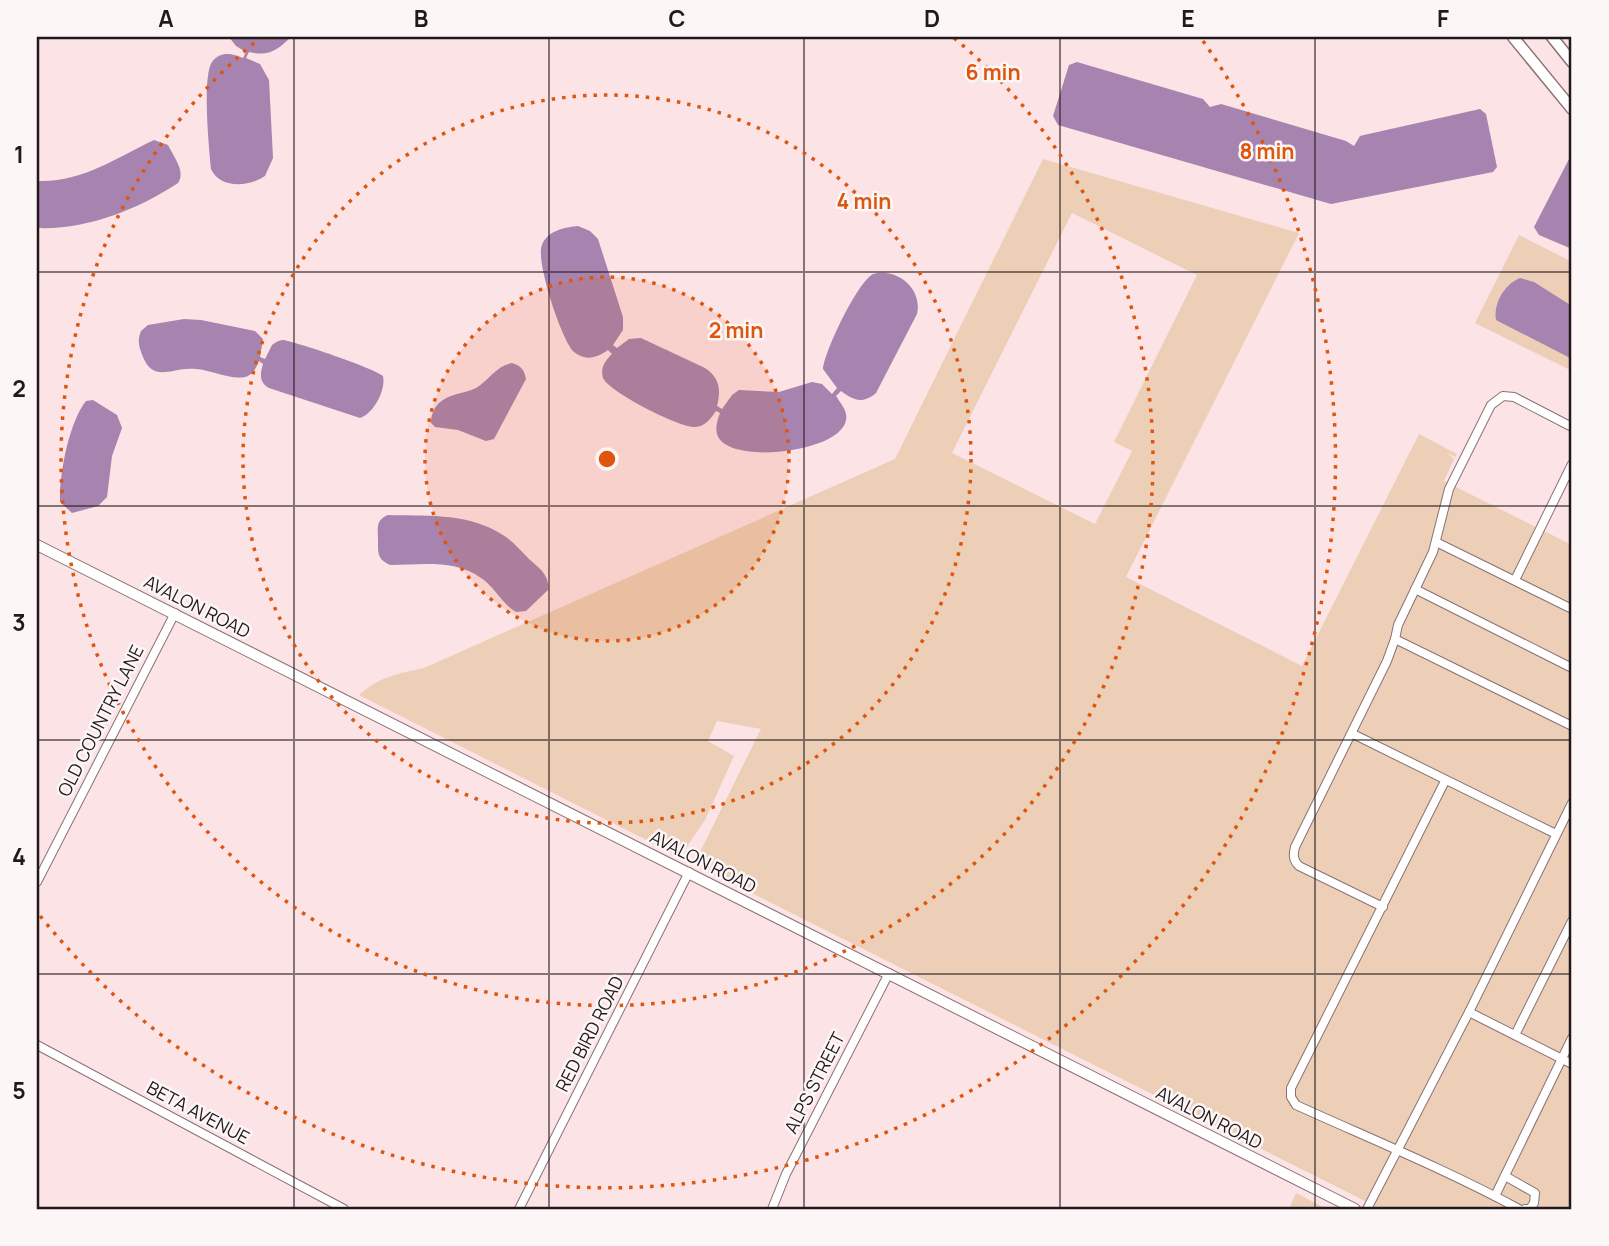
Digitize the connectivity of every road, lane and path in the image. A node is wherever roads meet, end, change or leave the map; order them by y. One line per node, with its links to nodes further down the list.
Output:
1 (1513, 37): 4 (highway)
2 (1552, 37): 3 (highway)
3 (1572, 62)
4 (1572, 109)
5 (1572, 427): 9 (street)
6 (1572, 464): 7 (street)
7 (1563, 481): 8 (street); 11 (street)
8 (1572, 486)
9 (1436, 542): 11 (street); 12 (street)
10 (37, 545): 14 (main road, AVALON ROAD)
11 (1515, 580): 13 (street)
12 (1415, 589): 15 (street); 16 (street)
13 (1572, 609)
14 (175, 612): 22 (main road, AVALON ROAD); 23 (street, OLD COUNTRY LANE)
15 (1395, 639): 17 (street); 18 (street)
16 (1572, 668)
17 (1572, 726)
18 (1353, 734): 19 (street); 24 (street)
19 (1445, 781): 21 (street); 24 (street)
20 (1572, 803): 21 (street)
21 (1556, 834): 27 (street)
22 (689, 872): 26 (main road, AVALON ROAD); 37 (street, RED BIRD ROAD)
23 (37, 882)
24 (1383, 907): 33 (street)
25 (1572, 921): 28 (street)
26 (889, 973): 38 (street, ALPS STREET); 39 (main road, AVALON ROAD)
27 (1469, 1012): 28 (street); 33 (street)
28 (1515, 1035): 31 (street)
29 (1572, 1038): 31 (street)
30 (37, 1045): 36 (street, BETA AVENUE)
31 (1562, 1058): 32 (street); 34 (street)
32 (1572, 1064)
33 (1398, 1152): 35 (street); 40 (street)
34 (1505, 1176): 35 (street); 42 (street)
35 (1495, 1196): 41 (street)
36 (344, 1209)
37 (519, 1209)
38 (772, 1209)
39 (1355, 1209)
40 (1367, 1209)
41 (1519, 1209)
42 (1525, 1209)

